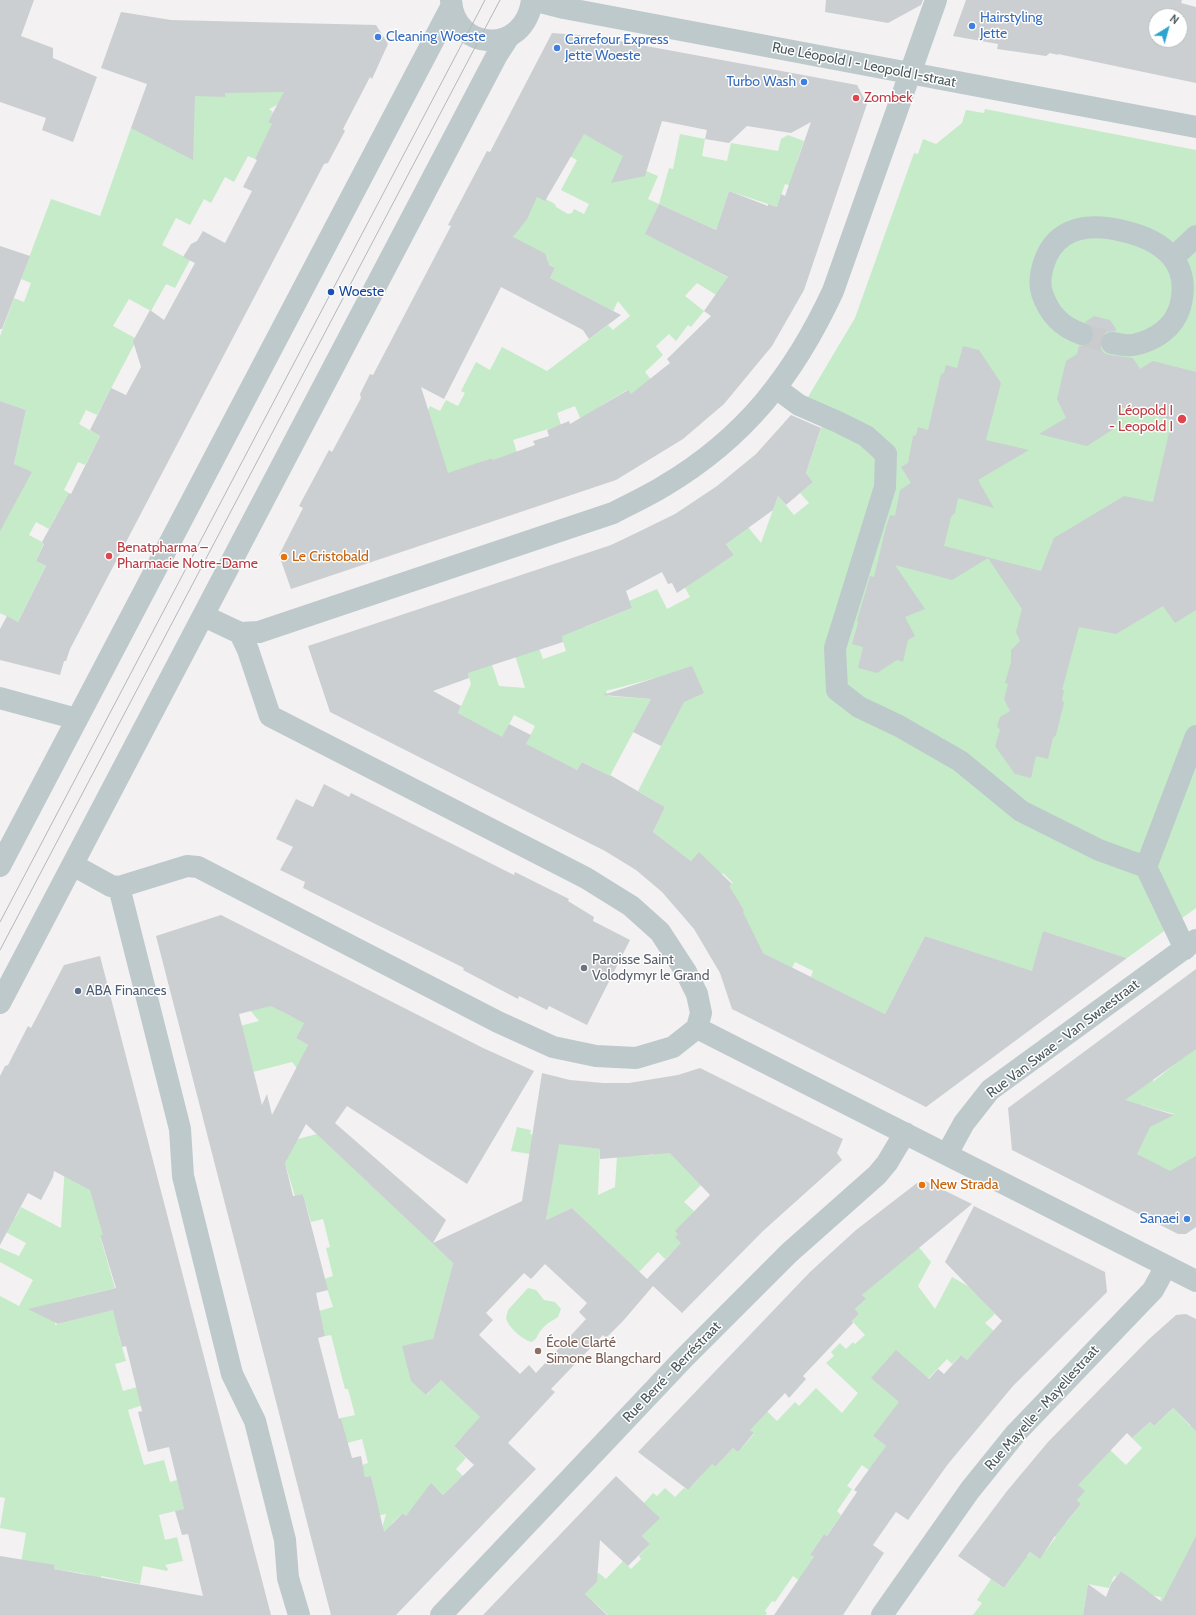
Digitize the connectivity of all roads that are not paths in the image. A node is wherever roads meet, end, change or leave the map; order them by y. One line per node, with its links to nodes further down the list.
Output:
1 (533, 0): 4 (street); 5 (street, Rue Léopold I - Leopold I-straat)
2 (936, 0): 5 (street)
3 (451, 4): 4 (street); 15 (street)
4 (508, 38): 12 (street)
5 (909, 73): 6 (street, Rue Léopold I - Leopold I-straat); 11 (street)
6 (1196, 128)
7 (1196, 236): 8 (street)
8 (1173, 258): 9 (street); 10 (street)
9 (1082, 334)
10 (1112, 343)
11 (776, 388): 13 (street); 19 (street)
12 (204, 616): 13 (street); 17 (street)
13 (240, 633): 23 (street)
14 (0, 698): 15 (street)
15 (77, 720): 18 (street)
16 (1196, 736): 19 (street)
17 (73, 865): 20 (street); 22 (street)
18 (0, 866)
19 (1146, 866): 21 (street)
20 (119, 887): 23 (street); 28 (street)
21 (1190, 944): 25 (street, Rue Van Swae - Van Swaestraat)
22 (0, 1003)
23 (697, 1028): 24 (street)
24 (904, 1133): 25 (street); 29 (street, Rue Berré - Berréstraat)
25 (947, 1154): 26 (street)
26 (1166, 1266): 27 (street); 30 (street, Rue Mayelle - Mayellestraat)
27 (1196, 1281)
28 (299, 1615)
29 (441, 1615)
30 (882, 1615)

